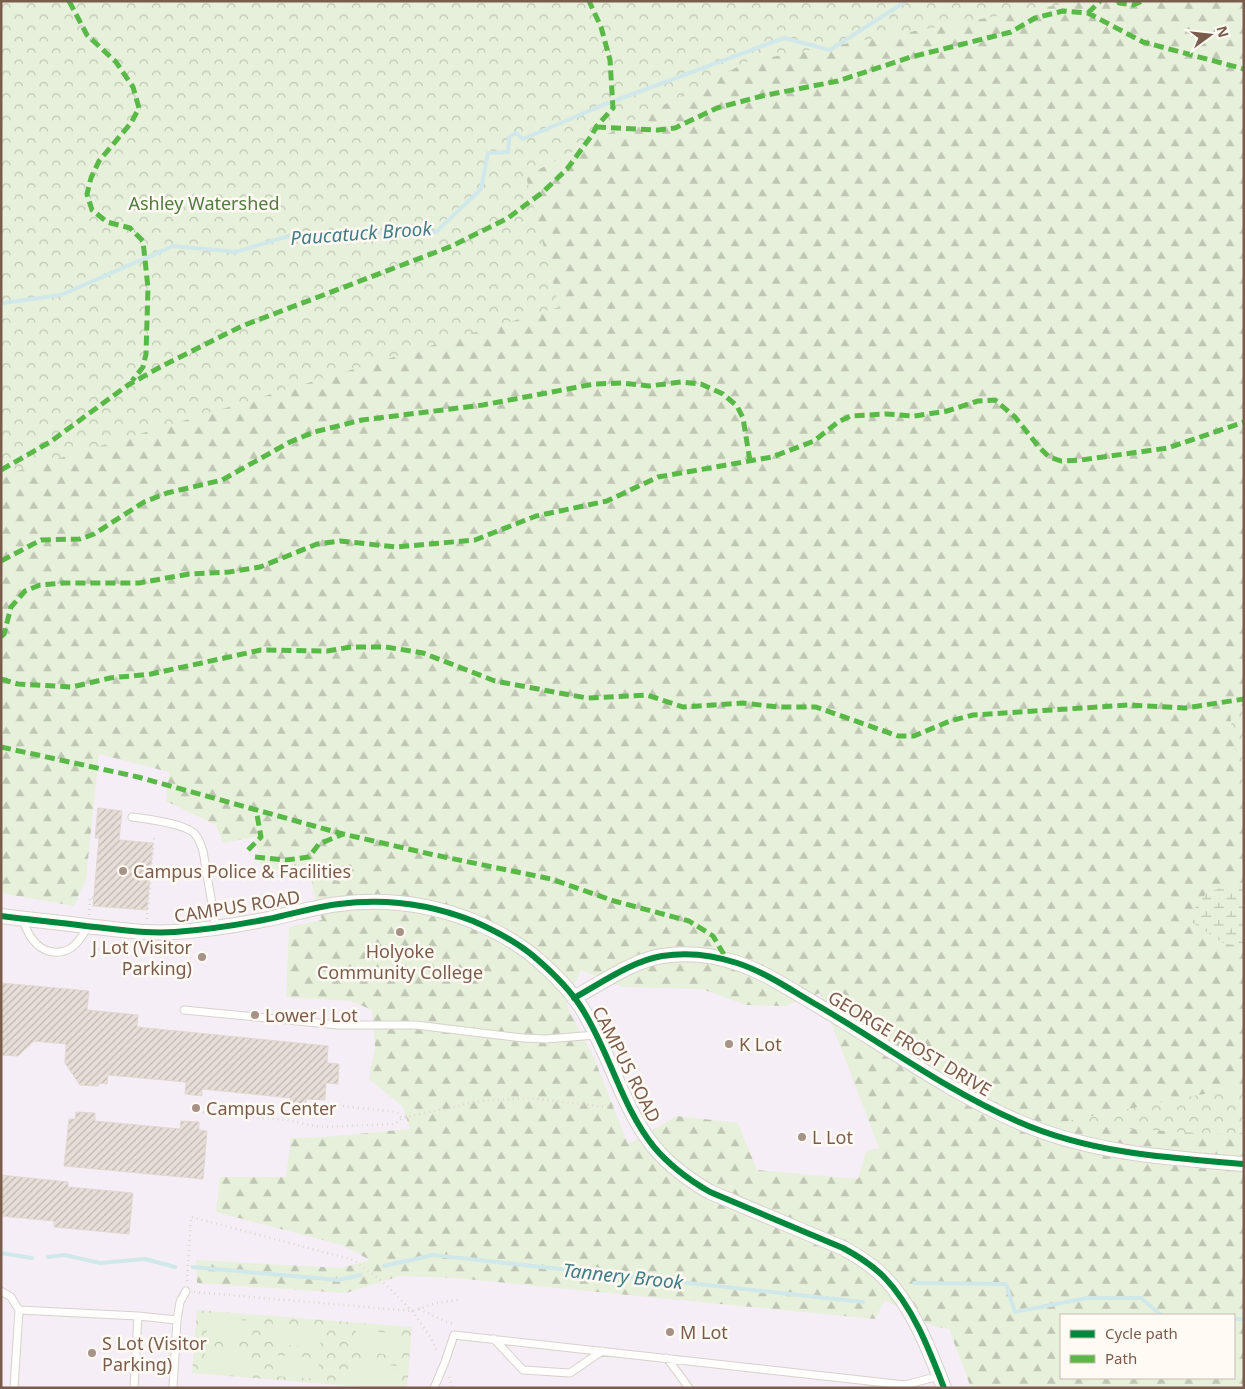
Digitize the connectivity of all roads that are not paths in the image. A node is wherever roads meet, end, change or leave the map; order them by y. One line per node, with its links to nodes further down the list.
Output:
1 (132, 817): 5 (lane)
2 (1, 916): 3 (street, CAMPUS ROAD)
3 (22, 919): 4 (street, CAMPUS ROAD); 4 (lane)
4 (89, 921): 5 (street, CAMPUS ROAD)
5 (216, 928): 6 (street, CAMPUS ROAD)
6 (574, 998): 8 (street, CAMPUS ROAD); 9 (street, GEORGE FROST DRIVE)
7 (184, 1010): 8 (lane)
8 (596, 1035): 18 (street, CAMPUS ROAD)
9 (1244, 1164)
10 (1, 1290): 12 (lane)
11 (186, 1291): 14 (lane)
12 (20, 1310): 13 (lane); 19 (lane)
13 (138, 1316): 14 (lane); 20 (lane)
14 (177, 1320): 21 (lane)
15 (494, 1339): 16 (lane); 16 (lane); 22 (lane)
16 (602, 1351): 17 (lane)
17 (668, 1358): 18 (lane); 23 (lane)
18 (941, 1382)
19 (14, 1388)
20 (134, 1388)
21 (173, 1388)
22 (434, 1388)
23 (689, 1388)

